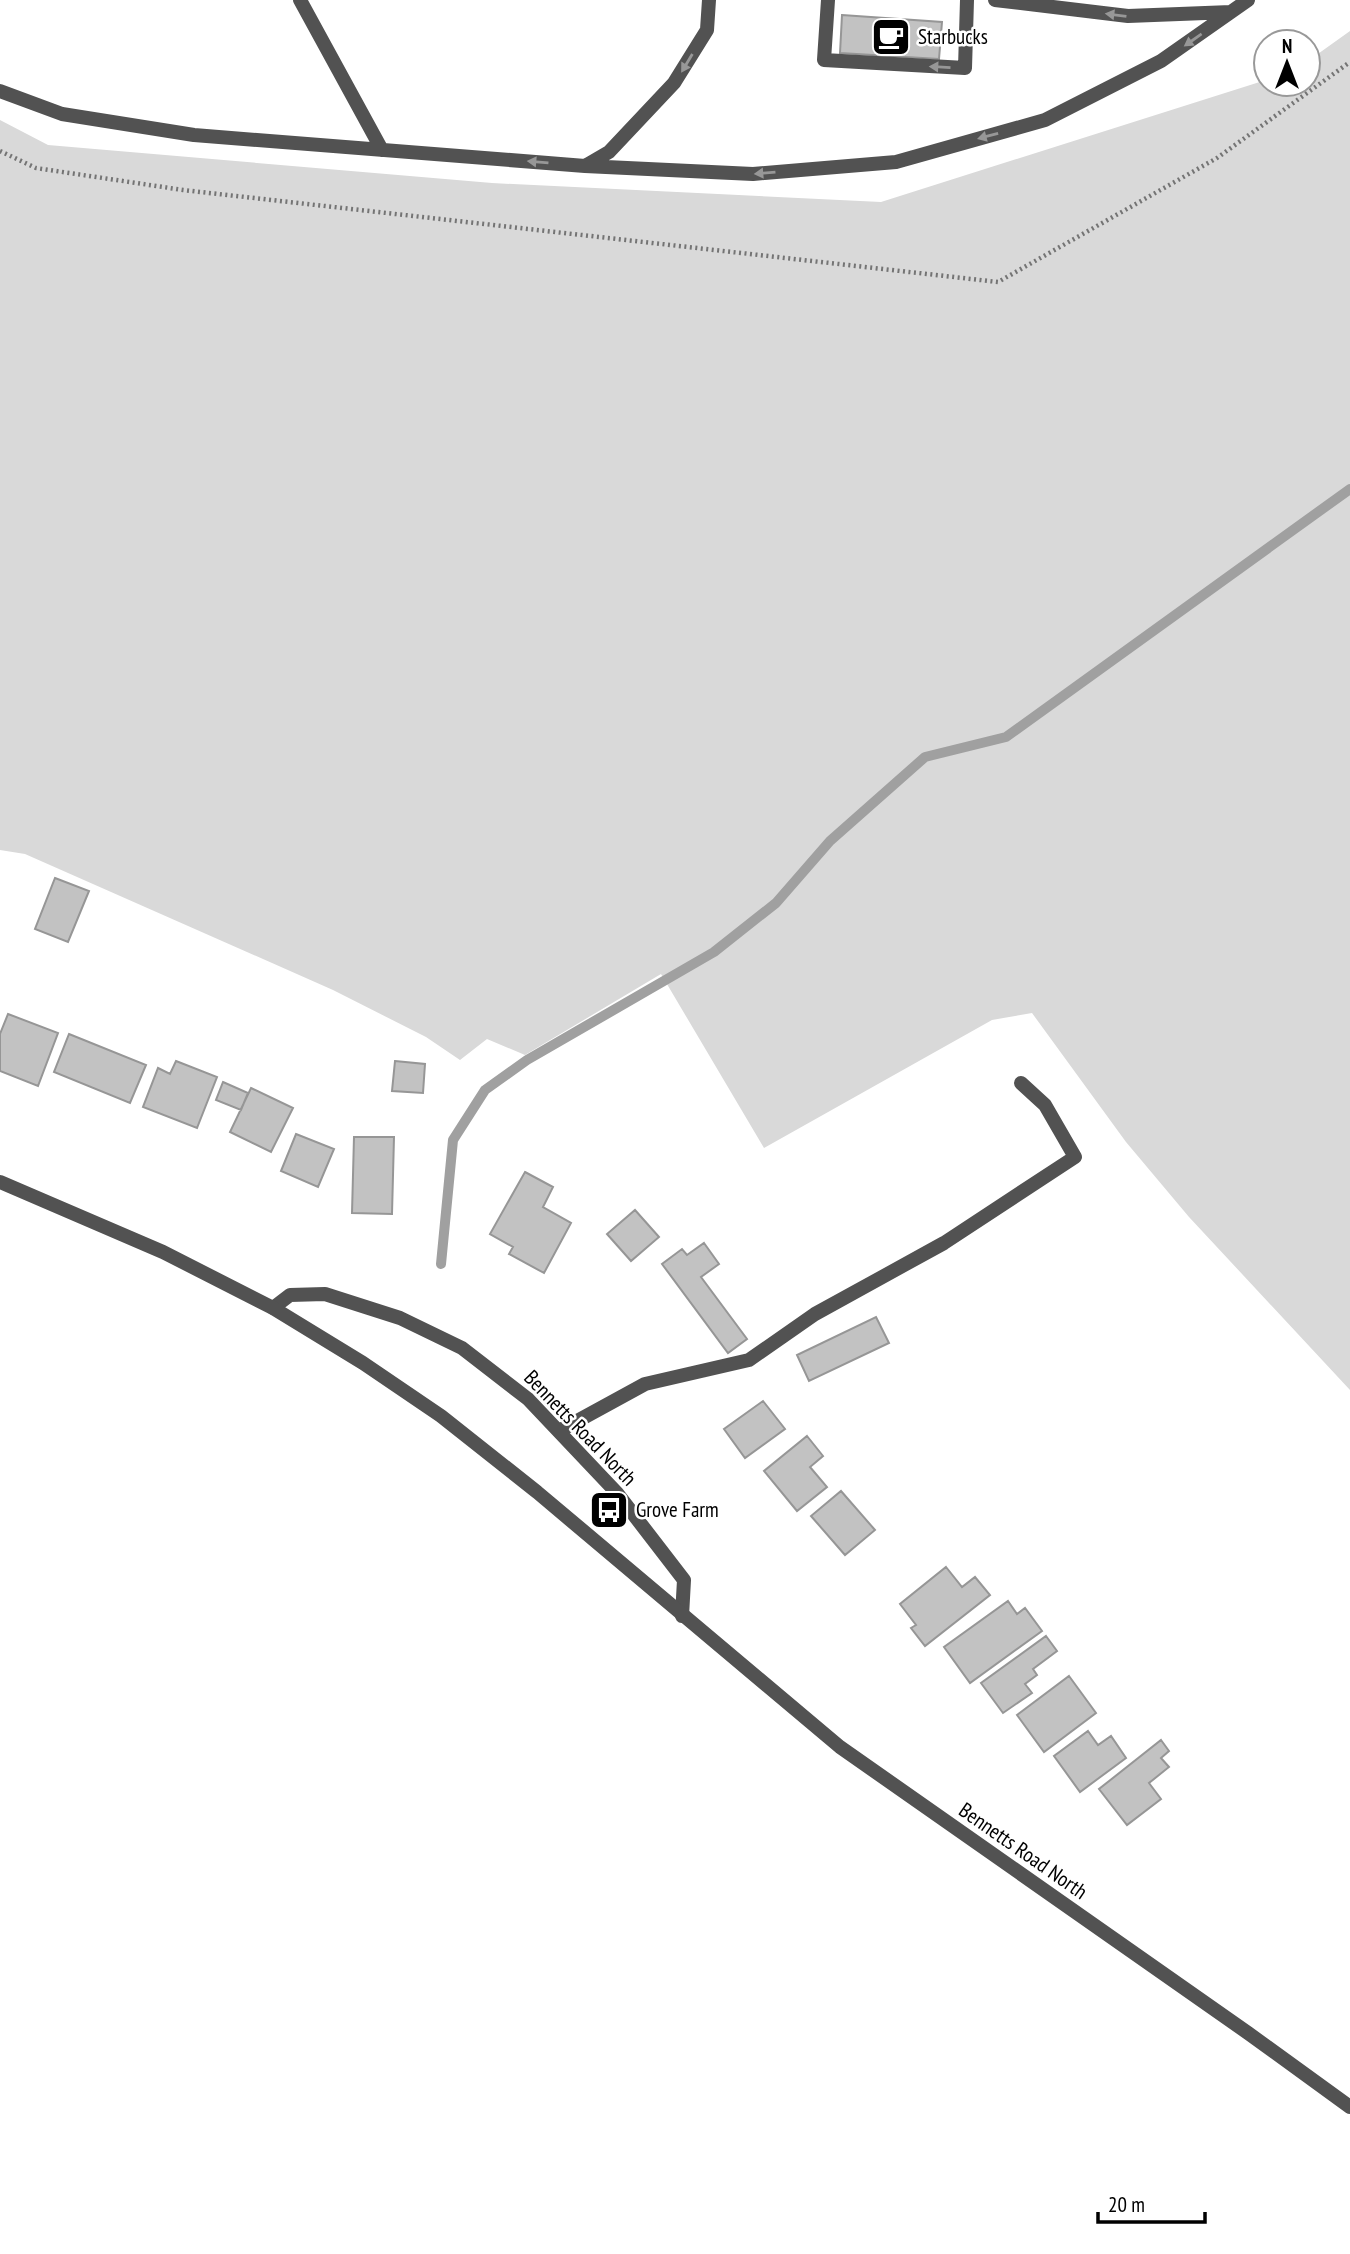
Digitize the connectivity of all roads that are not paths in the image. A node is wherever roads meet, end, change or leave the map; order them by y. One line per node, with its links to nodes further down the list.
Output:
1 (300, 0): 9 (street)
2 (709, 0): 10 (street, one-way to 10)
3 (828, 0): 4 (street, one-way to 3)
4 (967, 0)
5 (995, 0): 7 (street, one-way to 5)
6 (1248, 0): 7 (street)
7 (1233, 12): 10 (street, one-way to 10)
8 (0, 91): 9 (street)
9 (382, 150): 10 (street, one-way to 9)
10 (585, 166)
11 (1021, 1083): 14 (street)
12 (0, 1182): 13 (street, Bennetts Road North)
13 (273, 1308): 14 (street, Bennetts Road North); 15 (street, Bennetts Road North)
14 (559, 1431): 15 (street, Bennetts Road North)
15 (682, 1616): 16 (street, Bennetts Road North)
16 (1350, 2107)

